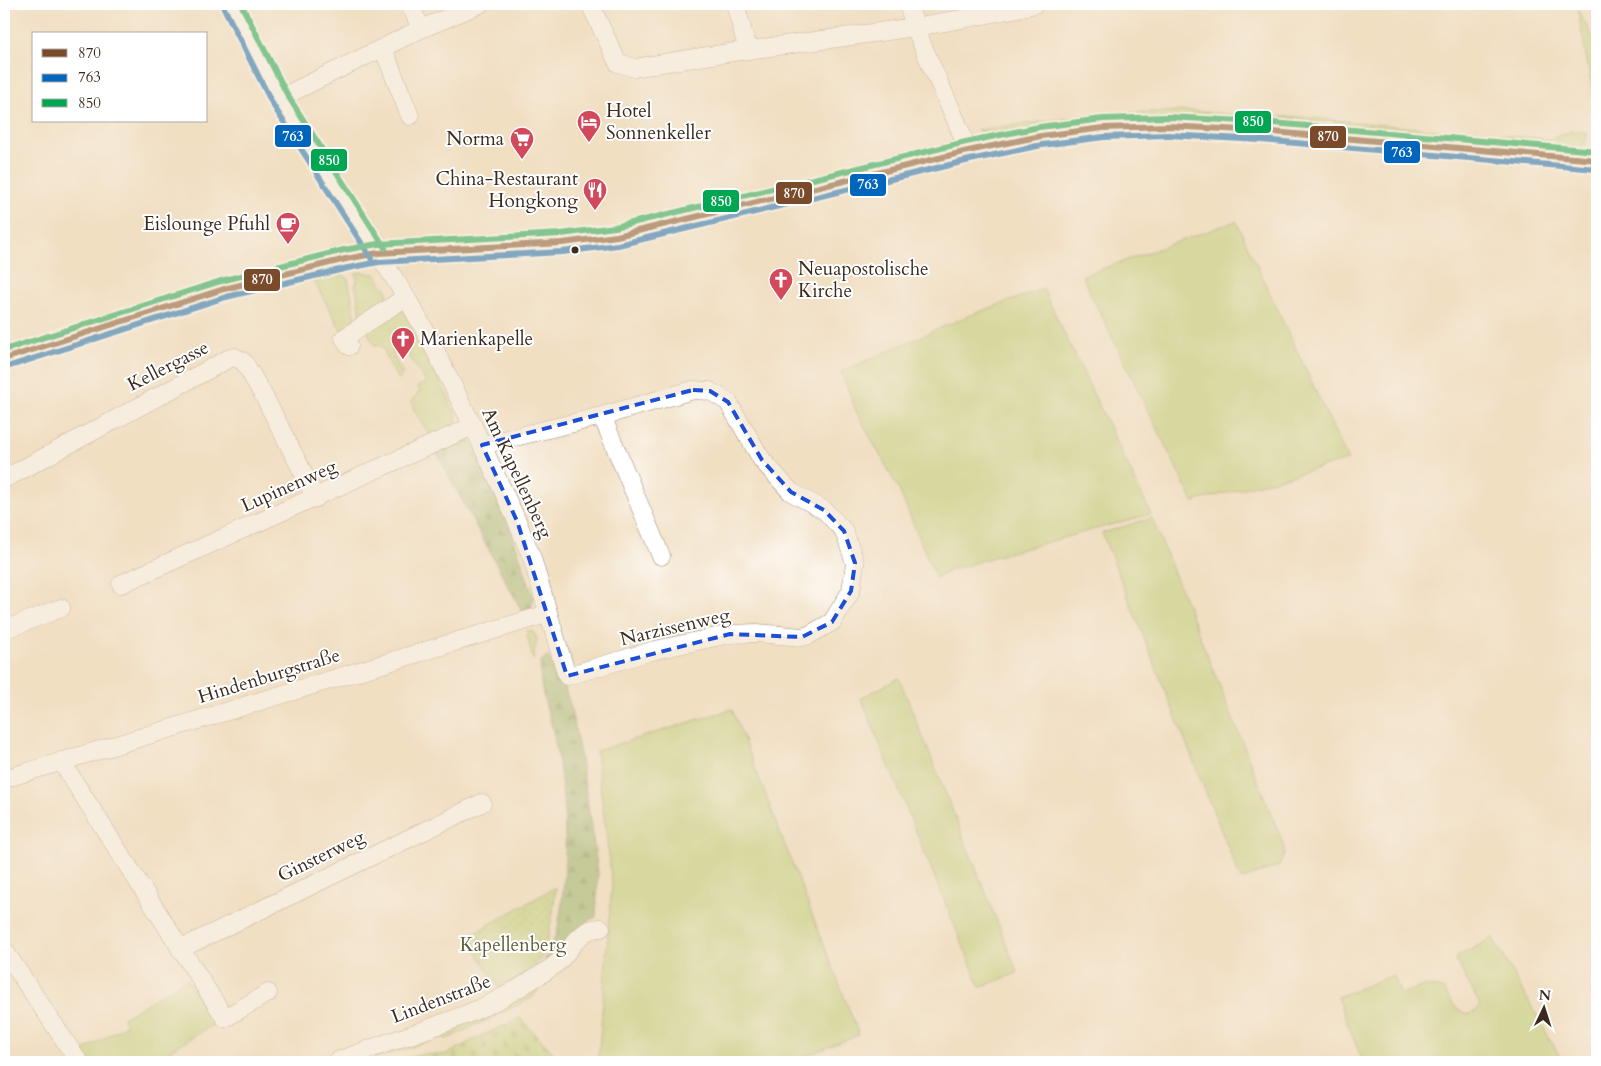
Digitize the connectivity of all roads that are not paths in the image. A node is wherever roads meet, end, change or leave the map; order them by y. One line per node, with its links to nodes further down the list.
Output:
1 (232, 4): 12 (street, Am Kapellenberg)
2 (410, 4): 9 (street)
3 (480, 4): 9 (street)
4 (590, 4): 11 (street)
5 (735, 4): 11 (street)
6 (908, 4): 8 (street)
7 (1035, 4): 8 (street)
8 (915, 28): 11 (street); 14 (street)
9 (421, 29): 10 (street)
10 (383, 48): 12 (street); 13 (street)
11 (748, 50)
12 (280, 98): 16 (street, Am Kapellenberg)
13 (410, 116)
14 (968, 151): 15 (main road); 16 (main road)
15 (1597, 160)
16 (378, 253): 17 (street, Am Kapellenberg); 19 (main road)
17 (406, 297): 18 (street); 21 (street, Am Kapellenberg)
18 (349, 346)
19 (4, 358)
20 (602, 416): 22 (street, Narzissenweg); 25 (street); 30 (street, Narzissenweg)
21 (473, 426): 22 (street, Am Kapellenberg); 24 (street, Lupinenweg)
22 (482, 445): 28 (street, Am Kapellenberg)
23 (4, 479): 24 (street, Kellergasse)
24 (316, 498): 26 (street, Lupinenweg)
25 (661, 556)
26 (121, 584)
27 (61, 608): 29 (street)
28 (547, 614): 30 (street, Am Kapellenberg); 31 (street, Hindenburgstraße)
29 (4, 630)
30 (567, 676)
31 (61, 761): 32 (street, Hindenburgstraße); 35 (street)
32 (4, 778)
33 (482, 803): 35 (street, Ginsterweg)
34 (601, 928): 40 (street, Lindenstraße)
35 (180, 948): 38 (street)
36 (4, 950): 37 (street)
37 (9, 969): 39 (street)
38 (268, 993)
39 (79, 1062)
40 (336, 1062)

